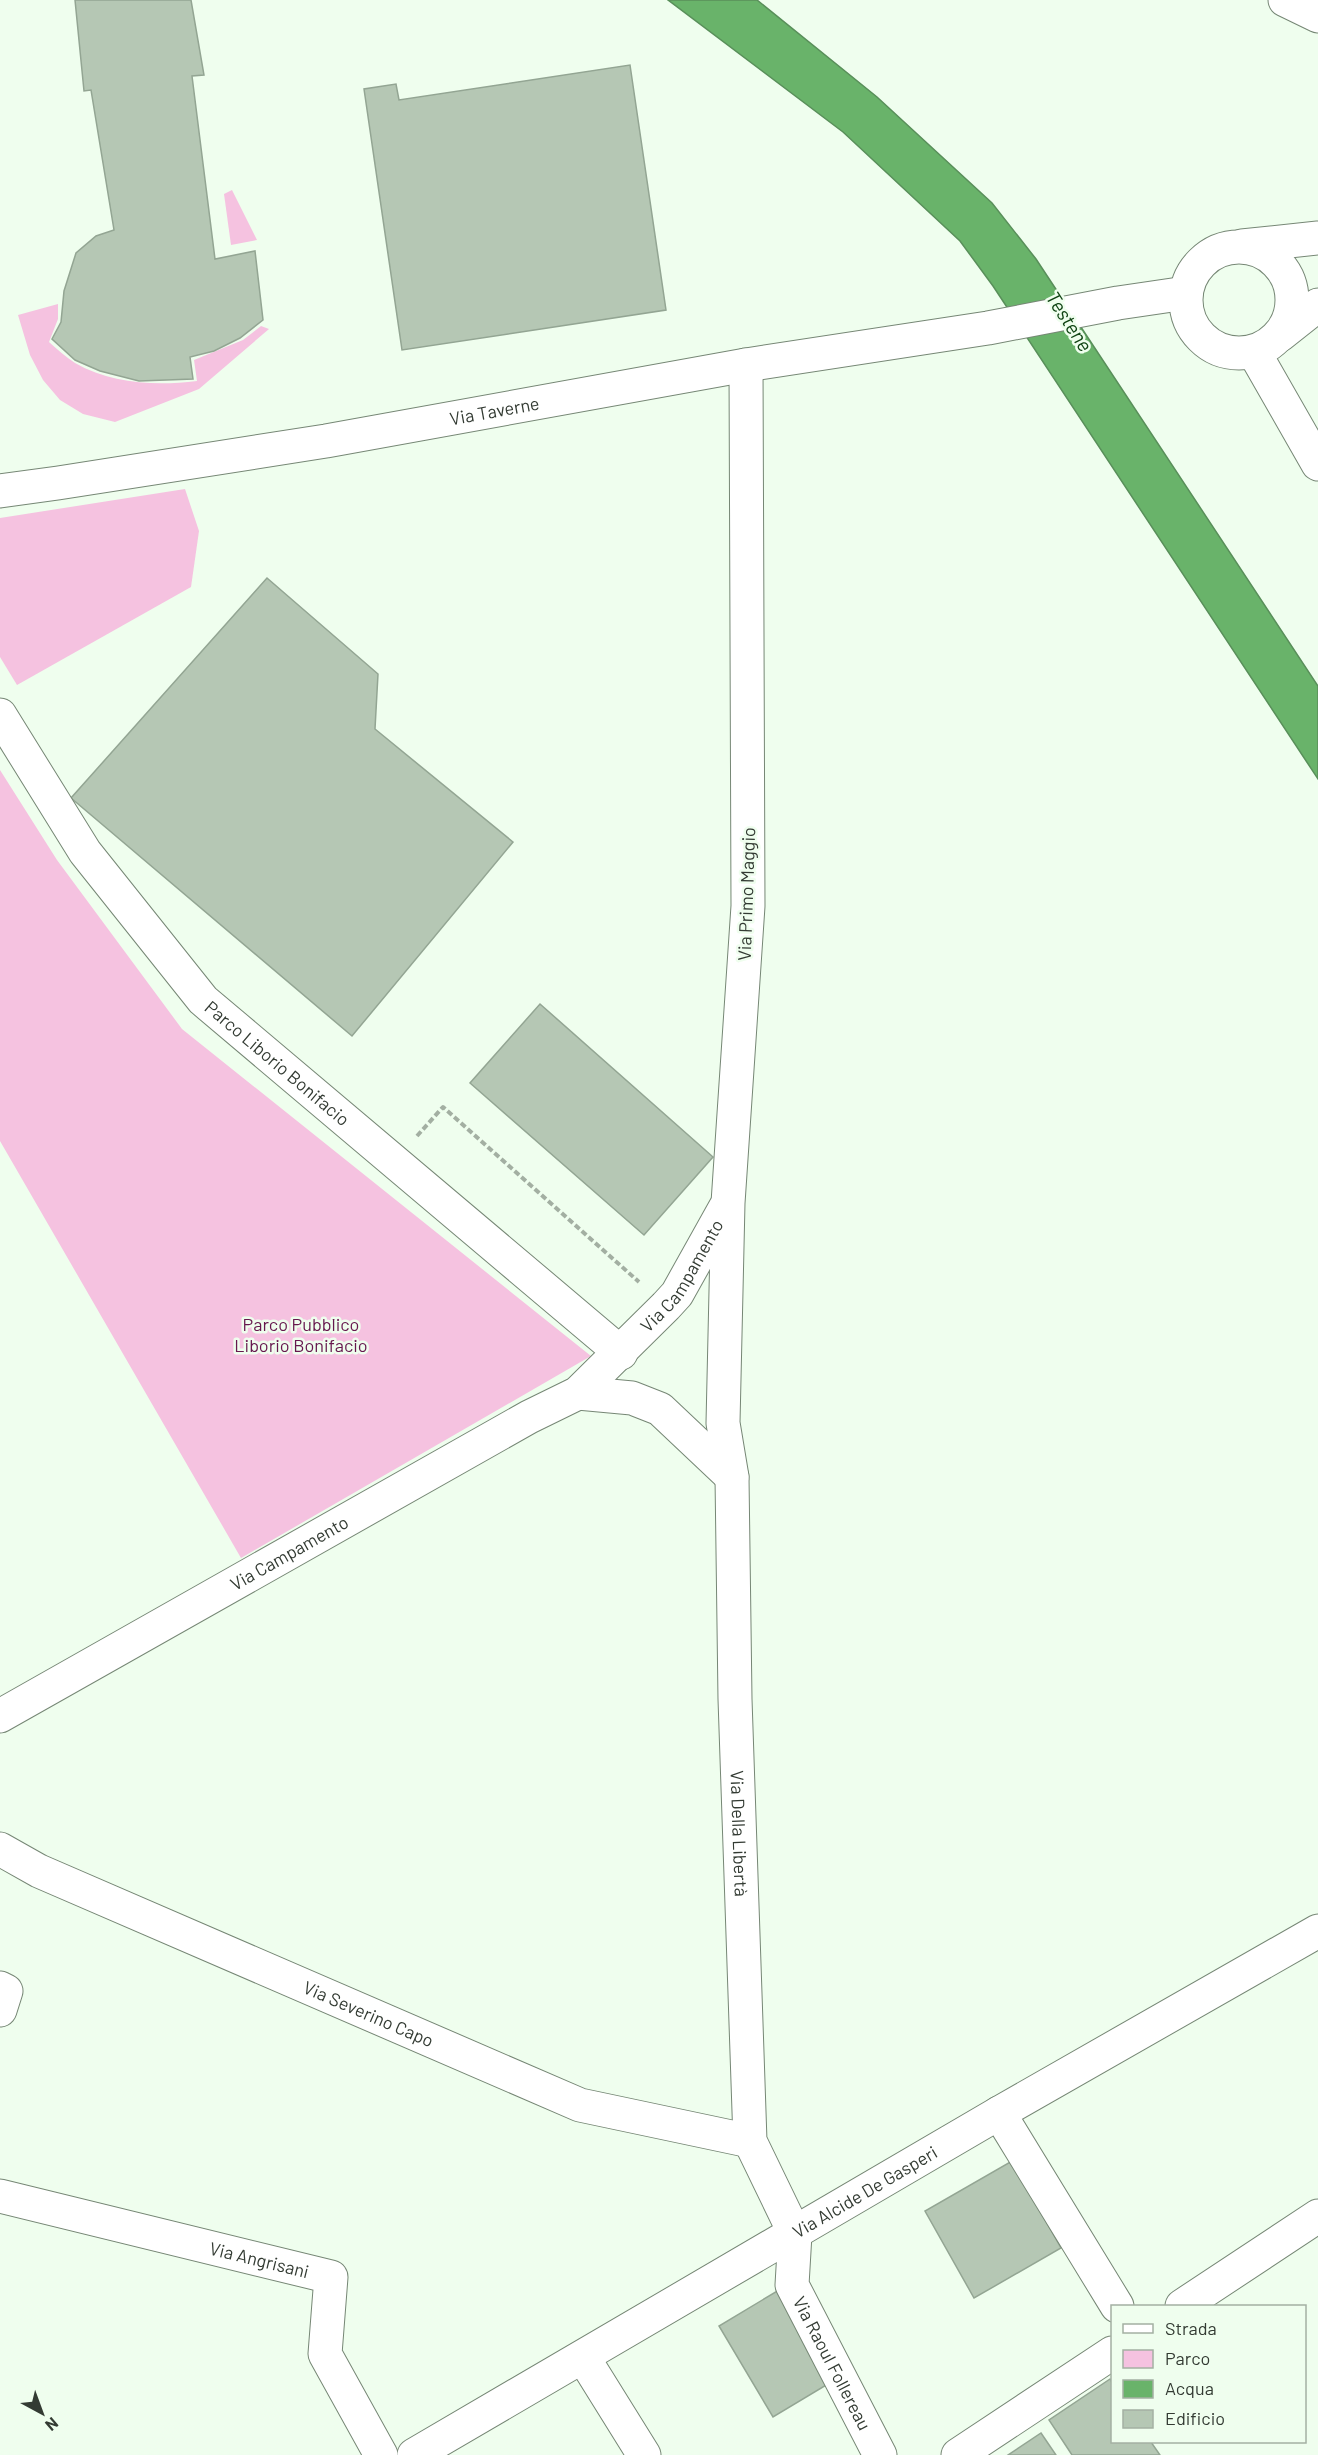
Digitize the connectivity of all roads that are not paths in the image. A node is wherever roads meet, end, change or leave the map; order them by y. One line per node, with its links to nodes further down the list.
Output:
1 (1285, 0): 2 (street)
2 (1318, 16)
3 (1318, 238): 4 (street)
4 (1229, 247): 5 (street); 7 (street)
5 (1186, 293): 7 (street); 8 (street, Via Taverne)
6 (1318, 304): 7 (street)
7 (1267, 343): 9 (street)
8 (746, 365): 10 (street, Via Taverne); 12 (street, Via Primo Maggio)
9 (1318, 464)
10 (0, 490)
11 (0, 715): 13 (street, Parco Liborio Bonifacio)
12 (728, 1203): 13 (street, Via Campamento); 15 (street, Via Primo Maggio)
13 (621, 1353): 14 (street, Via Campamento)
14 (578, 1393): 16 (street); 17 (street, Via Campamento)
15 (723, 1423): 16 (street, Via Della Libertà)
16 (732, 1477): 25 (street, Via Della Libertà)
17 (0, 1716)
18 (0, 1850): 25 (street, Via Severino Capo)
19 (1318, 1931): 21 (street, Via Alcide De Gasperi)
20 (1318, 1948): 21 (street)
21 (1280, 1953): 24 (street, Via Alcide De Gasperi)
22 (0, 1989): 23 (street)
23 (0, 2010)
24 (999, 2113): 28 (street, Via Alcide De Gasperi); 29 (street)
25 (750, 2140): 28 (street, Via Della Libertà)
26 (0, 2196): 33 (street, Via Angrisani)
27 (1318, 2216): 30 (street)
28 (795, 2234): 32 (street, Via Alcide De Gasperi); 36 (street, Via Raoul Follereau)
29 (1116, 2305)
30 (1185, 2305)
31 (1111, 2354): 37 (street)
32 (583, 2357): 34 (street, Via Alcide De Gasperi); 35 (street)
33 (381, 2455)
34 (414, 2455)
35 (644, 2455)
36 (880, 2455)
37 (958, 2455)

